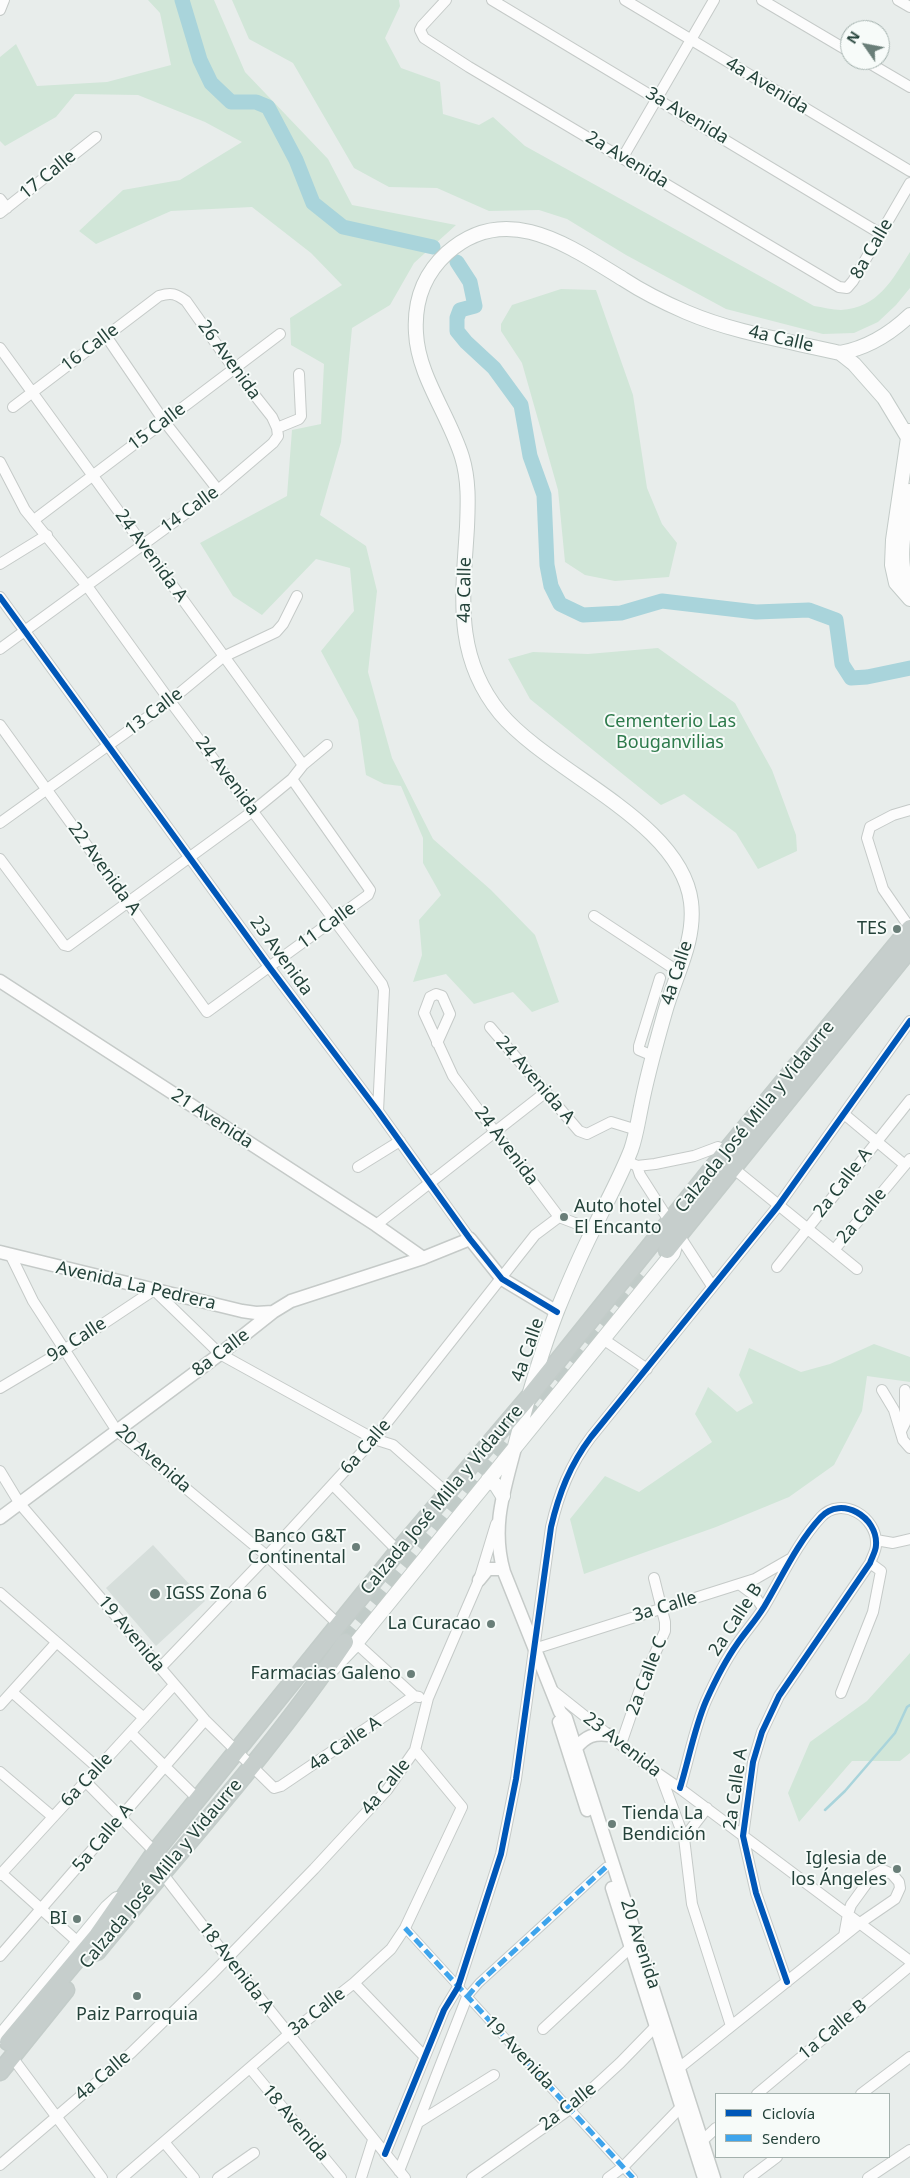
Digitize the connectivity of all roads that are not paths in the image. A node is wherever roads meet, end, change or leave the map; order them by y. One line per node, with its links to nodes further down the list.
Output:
1 (446, 0): 14 (street, 2a Avenida)
2 (492, 0): 12 (street, 3a Avenida)
3 (625, 0): 8 (street, 4a Avenida)
4 (762, 0): 9 (street)
5 (898, 0): 7 (street)
6 (713, 2): 8 (street)
7 (910, 7)
8 (691, 40): 12 (street); 15 (street, 4a Avenida)
9 (840, 46)
10 (881, 70): 11 (street)
11 (910, 87)
12 (657, 98): 14 (street); 19 (street, 3a Avenida)
13 (96, 137): 18 (street, 17 Calle)
14 (623, 158): 20 (street, 2a Avenida)
15 (910, 171)
16 (910, 183): 19 (street, 8a Calle)
17 (0, 199): 18 (street)
18 (3, 210)
19 (881, 234): 20 (street, 8a Calle)
20 (850, 285)
21 (169, 292): 24 (street, 16 Calle); 27 (street, 26 Avenida)
22 (910, 315): 26 (main road, 4a Calle)
23 (280, 334): 27 (street, 15 Calle)
24 (106, 336): 29 (street, 16 Calle); 31 (street)
25 (0, 348): 29 (street, 24 Avenida A)
26 (840, 353): 34 (main road, 4a Calle); 71 (main road, 4a Calle)
27 (234, 369): 31 (street, 15 Calle); 33 (street, 26 Avenida)
28 (299, 374): 33 (street, 14 Calle)
29 (32, 392): 30 (street, 16 Calle); 36 (street, 24 Avenida A)
30 (13, 407)
31 (164, 420): 36 (street, 15 Calle); 38 (street)
32 (910, 422): 34 (main road)
33 (277, 432): 38 (street, 14 Calle)
34 (909, 439): 42 (main road)
35 (0, 462): 37 (street, 24 Avenida)
36 (93, 476): 40 (street, 15 Calle); 43 (street, 24 Avenida A)
37 (4, 482): 40 (street, 24 Avenida)
38 (218, 490): 43 (street, 14 Calle)
39 (910, 491): 42 (main road)
40 (34, 520): 41 (street, 24 Avenida)
41 (47, 535): 44 (street); 46 (street, 24 Avenida)
42 (900, 540): 45 (main road)
43 (143, 544): 46 (street, 14 Calle); 52 (street, 24 Avenida A)
44 (0, 564)
45 (905, 585): 49 (main road)
46 (87, 586): 50 (street, 14 Calle); 53 (street, 24 Avenida)
47 (297, 596): 52 (street, 13 Calle)
48 (0, 597): 50 (street, 23 Avenida)
49 (910, 599)
50 (24, 632): 51 (street, 14 Calle); 55 (street, 23 Avenida)
51 (0, 649)
52 (223, 657): 53 (street, 13 Calle); 57 (street, 24 Avenida A)
53 (170, 701): 55 (street, 13 Calle); 61 (street, 24 Avenida)
54 (0, 726): 59 (street, 22 Avenida A)
55 (109, 745): 59 (street, 13 Calle); 63 (street, 23 Avenida)
56 (326, 745): 57 (street)
57 (302, 765): 58 (street)
58 (292, 780): 61 (street); 67 (street, 11 Calle)
59 (46, 789): 62 (street, 13 Calle); 65 (street, 22 Avenida A)
60 (910, 810): 68 (street)
61 (253, 811): 63 (street); 67 (street, 24 Avenida)
62 (0, 823)
63 (190, 858): 65 (street); 70 (street, 23 Avenida)
64 (0, 859): 65 (street)
65 (128, 902): 74 (street, 22 Avenida A)
66 (594, 916): 71 (street)
67 (334, 921): 70 (street, 11 Calle); 81 (street, 24 Avenida)
68 (910, 928): 87 (highway, Calzada José Milla y Vidaurre)
69 (910, 949): 91 (highway, Calzada José Milla y Vidaurre)
70 (270, 968): 74 (street, 11 Calle); 81 (street, 23 Avenida)
71 (679, 972): 78 (main road, 4a Calle)
72 (660, 978): 78 (street)
73 (0, 981): 95 (street, 21 Avenida)
74 (207, 1012)
75 (910, 1021): 82 (street)
76 (490, 1027): 79 (street, 24 Avenida A)
77 (438, 1043): 84 (street, 24 Avenida)
78 (653, 1056): 83 (main road, 4a Calle)
79 (546, 1092): 83 (street, 24 Avenida A); 84 (street)
80 (910, 1100): 86 (street, 2a Calle A)
81 (378, 1111): 85 (street, 23 Avenida)
82 (844, 1114): 86 (street); 93 (street)
83 (637, 1130): 89 (main road, 4a Calle)
84 (496, 1132): 92 (street); 94 (street, 24 Avenida)
85 (400, 1141): 90 (street); 92 (street, 23 Avenida)
86 (876, 1141): 88 (street); 96 (street, 2a Calle A)
87 (726, 1151): 89 (street); 98 (highway, Calzada José Milla y Vidaurre)
88 (908, 1162): 100 (street, 2a Calle)
89 (632, 1164): 97 (main road, 4a Calle); 98 (street)
90 (358, 1167)
91 (733, 1168): 93 (street); 98 (highway, Calzada José Milla y Vidaurre)
92 (430, 1181): 95 (street); 99 (street, 23 Avenida)
93 (778, 1206): 96 (street); 106 (street)
94 (559, 1217): 97 (street); 105 (street, 6a Calle)
95 (376, 1225): 102 (street, 21 Avenida)
96 (808, 1228): 100 (street); 103 (street, 2a Calle A)
97 (593, 1230): 109 (main road, 4a Calle)
98 (673, 1236): 106 (street); 110 (main road, Calzada José Milla y Vidaurre); 117 (highway, Calzada José Milla y Vidaurre)
99 (470, 1239): 102 (street, 8a Calle); 105 (street, 23 Avenida)
100 (834, 1250): 104 (street)
101 (3, 1254): 107 (street, Avenida La Pedrera); 111 (street, 20 Avenida)
102 (423, 1258): 108 (street, 8a Calle)
103 (777, 1267)
104 (857, 1269)
105 (502, 1279): 109 (street, 23 Avenida); 120 (street, 6a Calle)
106 (712, 1286): 113 (street)
107 (154, 1290): 108 (street, Avenida La Pedrera); 111 (street, 9a Calle); 112 (street)
108 (273, 1312): 112 (street, 8a Calle)
109 (557, 1312): 117 (main road, 4a Calle)
110 (603, 1339): 113 (street); 121 (main road, Calzada José Milla y Vidaurre)
111 (64, 1350): 114 (street, 9a Calle); 119 (street, 20 Avenida)
112 (220, 1354): 119 (street, 8a Calle); 120 (street)
113 (647, 1369): 147 (street)
114 (0, 1388)
115 (882, 1390): 118 (street)
116 (905, 1390): 118 (street)
117 (528, 1398): 121 (main road, 4a Calle); 126 (highway, Calzada José Milla y Vidaurre)
118 (901, 1431): 122 (street)
119 (117, 1432): 128 (street, 8a Calle); 134 (street, 20 Avenida)
120 (374, 1439): 125 (street, 6a Calle); 126 (street)
121 (515, 1446): 124 (main road, Calzada José Milla y Vidaurre); 127 (street, 4a Calle)
122 (910, 1448)
123 (0, 1471): 128 (street, 19 Avenida)
124 (488, 1480): 127 (main road); 145 (main road, Calzada José Milla y Vidaurre)
125 (333, 1485): 133 (street); 134 (street, 6a Calle)
126 (448, 1493): 133 (highway, Calzada José Milla y Vidaurre)
127 (503, 1496): 129 (street, 4a Calle)
128 (20, 1504): 130 (street, 8a Calle); 148 (street, 19 Avenida)
129 (498, 1517): 137 (street, 20 Avenida); 139 (street, 4a Calle)
130 (0, 1518)
131 (910, 1539): 132 (street)
132 (876, 1540): 135 (street, 2a Calle B); 136 (street, 2a Calle A)
133 (398, 1551): 144 (highway, Calzada José Milla y Vidaurre)
134 (267, 1556): 144 (street, 20 Avenida); 148 (street, 6a Calle)
135 (792, 1558): 140 (street, 3a Calle); 143 (street, 2a Calle B)
136 (870, 1563): 152 (street); 179 (street, 2a Calle A)
137 (503, 1569): 139 (street); 147 (street, 20 Avenida)
138 (654, 1578): 142 (street, 2a Calle C)
139 (479, 1580): 154 (street, 4a Calle)
140 (738, 1584): 142 (street, 3a Calle); 143 (street)
141 (0, 1593): 146 (street)
142 (661, 1608): 147 (street, 3a Calle); 162 (street, 2a Calle C)
143 (763, 1608): 173 (street, 2a Calle B)
144 (339, 1625): 156 (highway, Calzada José Milla y Vidaurre)
145 (351, 1642): 153 (street); 167 (highway, Calzada José Milla y Vidaurre)
146 (56, 1643): 151 (street); 158 (street)
147 (534, 1649): 150 (street, 20 Avenida); 199 (street)
148 (160, 1668): 149 (street, 19 Avenida)
149 (174, 1685): 158 (street, 6a Calle); 159 (street, 19 Avenida)
150 (552, 1690): 157 (street, 20 Avenida); 161 (street, 23 Avenida)
151 (12, 1692): 155 (street); 168 (street)
152 (841, 1693)
153 (414, 1696): 154 (street); 172 (street, 4a Calle A)
154 (428, 1698): 164 (street, 4a Calle)
155 (0, 1706)
156 (271, 1709): 165 (highway, Calzada José Milla y Vidaurre); 167 (highway)
157 (560, 1712): 163 (street, 20 Avenida); 182 (street, 20 Avenida)
158 (144, 1718): 160 (street, 6a Calle)
159 (205, 1720): 165 (street, 19 Avenida); 166 (street, 5a Calle A)
160 (131, 1733): 166 (street); 168 (street, 6a Calle)
161 (609, 1735): 162 (street, 23 Avenida); 163 (street)
162 (622, 1744): 170 (street, 23 Avenida)
163 (576, 1748): 182 (street, 20 Avenida)
164 (415, 1750): 189 (street, 3a Calle); 194 (street, 4a Calle)
165 (236, 1752): 167 (street, 19 Avenida); 174 (highway, Calzada José Milla y Vidaurre); 177 (highway)
166 (165, 1766): 174 (street); 178 (street, 5a Calle A)
167 (251, 1766): 172 (street, 19 Avenida); 177 (highway, Calzada José Milla y Vidaurre)
168 (98, 1768): 171 (street, 6a Calle)
169 (0, 1772): 176 (street)
170 (661, 1775): 173 (street, 23 Avenida); 180 (street)
171 (85, 1782): 176 (street, 6a Calle); 178 (street)
172 (274, 1788)
173 (680, 1788): 175 (street, 23 Avenida)
174 (198, 1799): 181 (highway, Calzada José Milla y Vidaurre)
175 (707, 1808): 179 (street, 23 Avenida); 180 (street)
176 (53, 1817): 184 (street, 6a Calle)
177 (209, 1817): 183 (highway, Calzada José Milla y Vidaurre)
178 (119, 1818): 181 (street); 186 (street, 5a Calle A)
179 (743, 1836): 187 (street, 23 Avenida); 197 (street, 2a Calle A)
180 (684, 1838): 202 (street)
181 (155, 1852): 185 (highway, Calzada José Milla y Vidaurre)
182 (609, 1864): 192 (street, 20 Avenida); 200 (street); 209 (street, 20 Avenida)
183 (162, 1873): 194 (street, 18 Avenida A); 205 (highway, Calzada José Milla y Vidaurre)
184 (1, 1874): 186 (street)
185 (129, 1889): 191 (main road, Calzada José Milla y Vidaurre); 205 (highway, Calzada José Milla y Vidaurre)
186 (42, 1911): 191 (street); 193 (street, 5a Calle A)
187 (848, 1914): 188 (street, 23 Avenida); 188 (street); 190 (street)
188 (860, 1923): 190 (street); 195 (street, 23 Avenida)
189 (405, 1928): 198 (street, 3a Calle); 199 (street, 19 Avenida)
190 (844, 1936): 197 (street)
191 (79, 1943): 205 (main road, Calzada José Milla y Vidaurre)
192 (631, 1947): 201 (street, 20 Avenida); 203 (street)
193 (0, 1956)
194 (227, 1957): 204 (street, 18 Avenida A); 216 (street, 4a Calle)
195 (910, 1961)
196 (910, 1966): 212 (street, 1a Calle B)
197 (787, 1982): 202 (street)
198 (354, 1983): 204 (street, 3a Calle); 206 (street)
199 (458, 1987): 200 (street, 19 Avenida); 206 (street)
200 (467, 1997): 215 (street, 19 Avenida); 217 (street)
201 (656, 2026): 214 (street, 20 Avenida); 215 (street, 2a Calle)
202 (731, 2026): 209 (street)
203 (543, 2029)
204 (289, 2034): 208 (street, 3a Calle); 219 (street, 18 Avenida A)
205 (7, 2046): 210 (highway, Calzada José Milla y Vidaurre); 216 (street)
206 (424, 2056): 224 (street)
207 (910, 2057): 213 (street)
208 (250, 2068): 221 (street, 3a Calle); 233 (street, 18 Avenida)
209 (679, 2068): 220 (street, 20 Avenida)
210 (0, 2072)
211 (494, 2075): 217 (street)
212 (758, 2093)
213 (862, 2093)
214 (681, 2107): 227 (street); 238 (street, 20 Avenida)
215 (570, 2109): 227 (street, 19 Avenida); 235 (street, 2a Calle)
216 (56, 2115): 226 (street, 4a Calle); 229 (street)
217 (419, 2122): 228 (street)
218 (715, 2129): 220 (street)
219 (373, 2140): 224 (street, 18 Avenida A); 234 (street)
220 (702, 2141): 239 (street, 20 Avenida)
221 (164, 2142): 230 (street, 3a Calle); 231 (street)
222 (910, 2150): 241 (street)
223 (254, 2153): 232 (street)
224 (385, 2154): 228 (street, 18 Avenida A)
225 (776, 2158): 240 (street)
226 (0, 2165)
227 (623, 2167): 236 (street); 237 (street, 19 Avenida)
228 (398, 2173)
229 (102, 2178)
230 (122, 2178)
231 (194, 2178)
232 (218, 2178)
233 (341, 2178)
234 (361, 2178)
235 (472, 2178)
236 (608, 2178)
237 (633, 2178)
238 (704, 2178)
239 (714, 2178)
240 (748, 2178)
241 (868, 2178)

